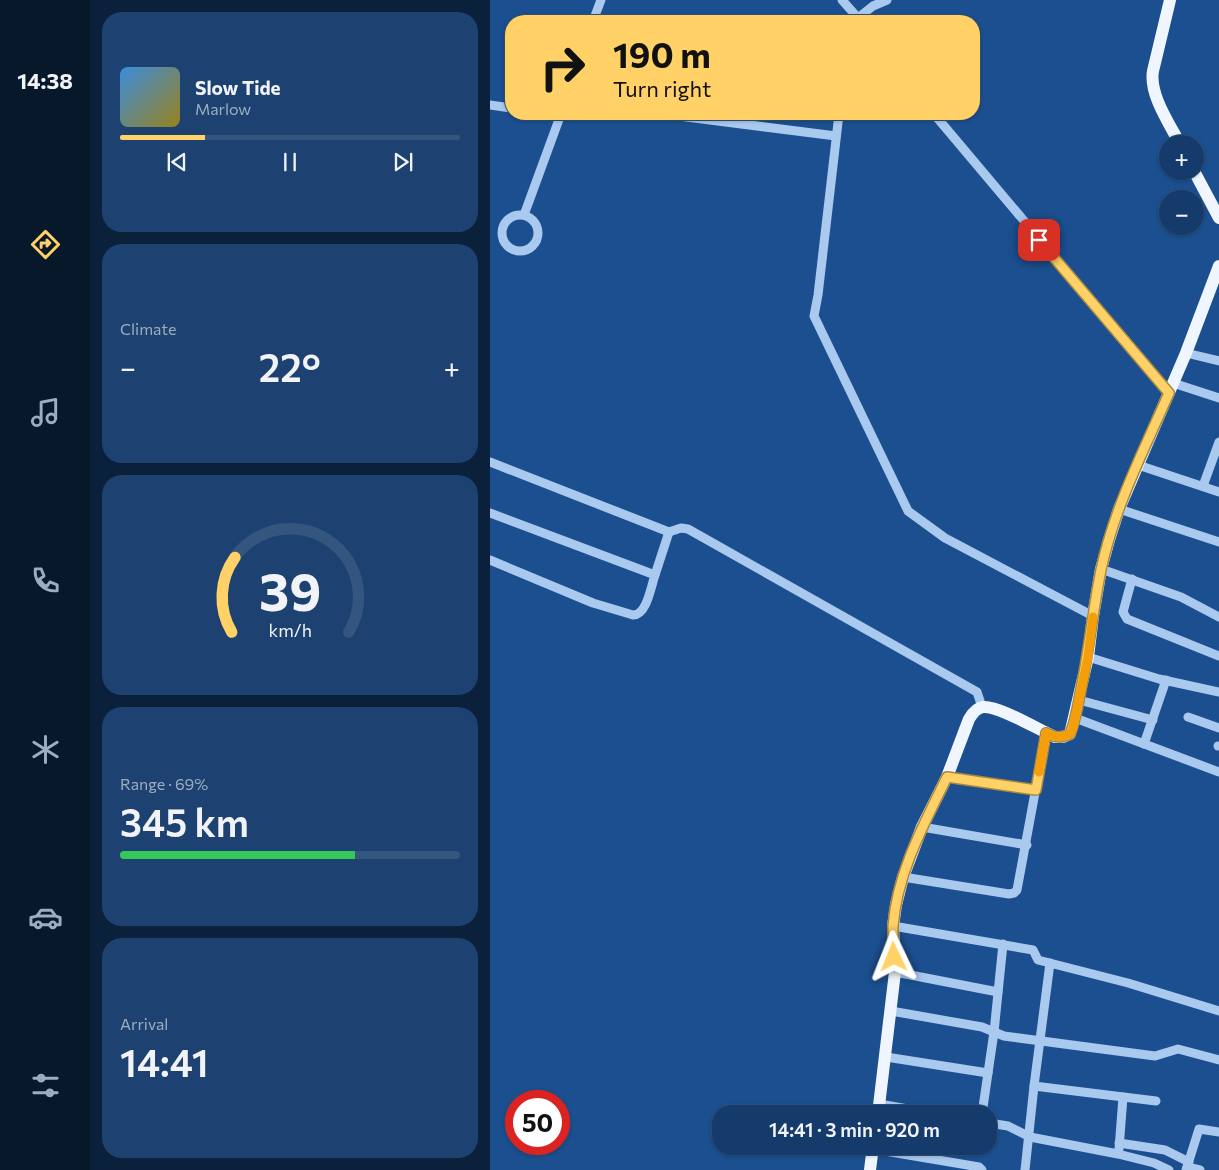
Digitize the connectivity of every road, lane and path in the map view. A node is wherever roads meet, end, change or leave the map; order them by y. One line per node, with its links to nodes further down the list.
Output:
1 (601, 0): 5 (street)
2 (842, 0): 6 (street)
3 (887, 0): 7 (street)
4 (1170, 0): 14 (main road)
5 (596, 15)
6 (854, 15)
7 (863, 15)
8 (490, 105): 9 (street)
9 (505, 107)
10 (559, 120): 17 (street)
11 (710, 120): 15 (street)
12 (838, 120): 15 (street)
13 (939, 120): 22 (street)
14 (1176, 135)
15 (836, 136): 38 (street)
16 (1199, 180): 18 (main road)
17 (524, 215): 17 (street)
18 (1219, 218)
19 (1219, 266): 20 (main road)
20 (1186, 353): 21 (street); 22 (main road)
21 (1219, 360)
22 (1171, 388): 23 (street); 27 (main road)
23 (1219, 398)
24 (1219, 442): 25 (street)
25 (1216, 458): 28 (street)
26 (490, 462): 32 (street)
27 (1138, 464): 28 (street); 30 (main road)
28 (1202, 486): 29 (street)
29 (1219, 492)
30 (1119, 509): 33 (street); 35 (main road)
31 (490, 512): 36 (street)
32 (670, 532): 36 (street); 45 (street)
33 (1219, 542)
34 (490, 560): 36 (street)
35 (1102, 568): 37 (street); 38 (main road)
36 (655, 575)
37 (1132, 579): 39 (street); 40 (street)
38 (1093, 616): 41 (main road)
39 (1219, 617)
40 (1219, 656)
41 (1088, 657): 42 (street); 44 (main road)
42 (1166, 680): 43 (street); 48 (street)
43 (1219, 692)
44 (1079, 700): 47 (main road); 48 (street)
45 (982, 707): 50 (main road); 53 (main road)
46 (1188, 717): 49 (street)
47 (1075, 718): 50 (main road); 51 (street)
48 (1153, 720): 51 (street)
49 (1219, 728)
50 (1046, 733): 54 (street)
51 (1144, 744): 52 (street)
52 (1219, 772)
53 (947, 777): 54 (street); 55 (main road)
54 (1036, 790): 56 (street)
55 (922, 827): 56 (street); 57 (main road)
56 (1026, 845): 57 (street)
57 (903, 877): 58 (main road)
58 (893, 926): 59 (street); 61 (main road)
59 (1003, 944): 60 (street); 62 (street)
60 (1050, 963): 64 (street); 66 (street)
61 (895, 972): 62 (street); 63 (main road)
62 (998, 992): 65 (street)
63 (890, 1011): 65 (street); 67 (main road)
64 (1219, 1011)
65 (994, 1032): 66 (street); 69 (street)
66 (1040, 1040): 68 (street); 70 (street)
67 (886, 1057): 69 (street); 73 (main road)
68 (1219, 1060)
69 (988, 1073): 74 (street)
70 (1034, 1086): 71 (street); 77 (street)
71 (1122, 1097): 72 (street); 78 (street)
72 (1156, 1101)
73 (880, 1105)
74 (983, 1105)
75 (997, 1124): 77 (street)
76 (1219, 1132): 82 (street)
77 (1030, 1137): 79 (street); 85 (street)
78 (1119, 1143): 79 (street); 82 (street)
79 (1118, 1154): 86 (street)
80 (872, 1155): 83 (main road)
81 (912, 1155): 84 (street)
82 (1187, 1166): 87 (street)
83 (870, 1170)
84 (982, 1170)
85 (1025, 1170)
86 (1169, 1170)
87 (1200, 1170)

